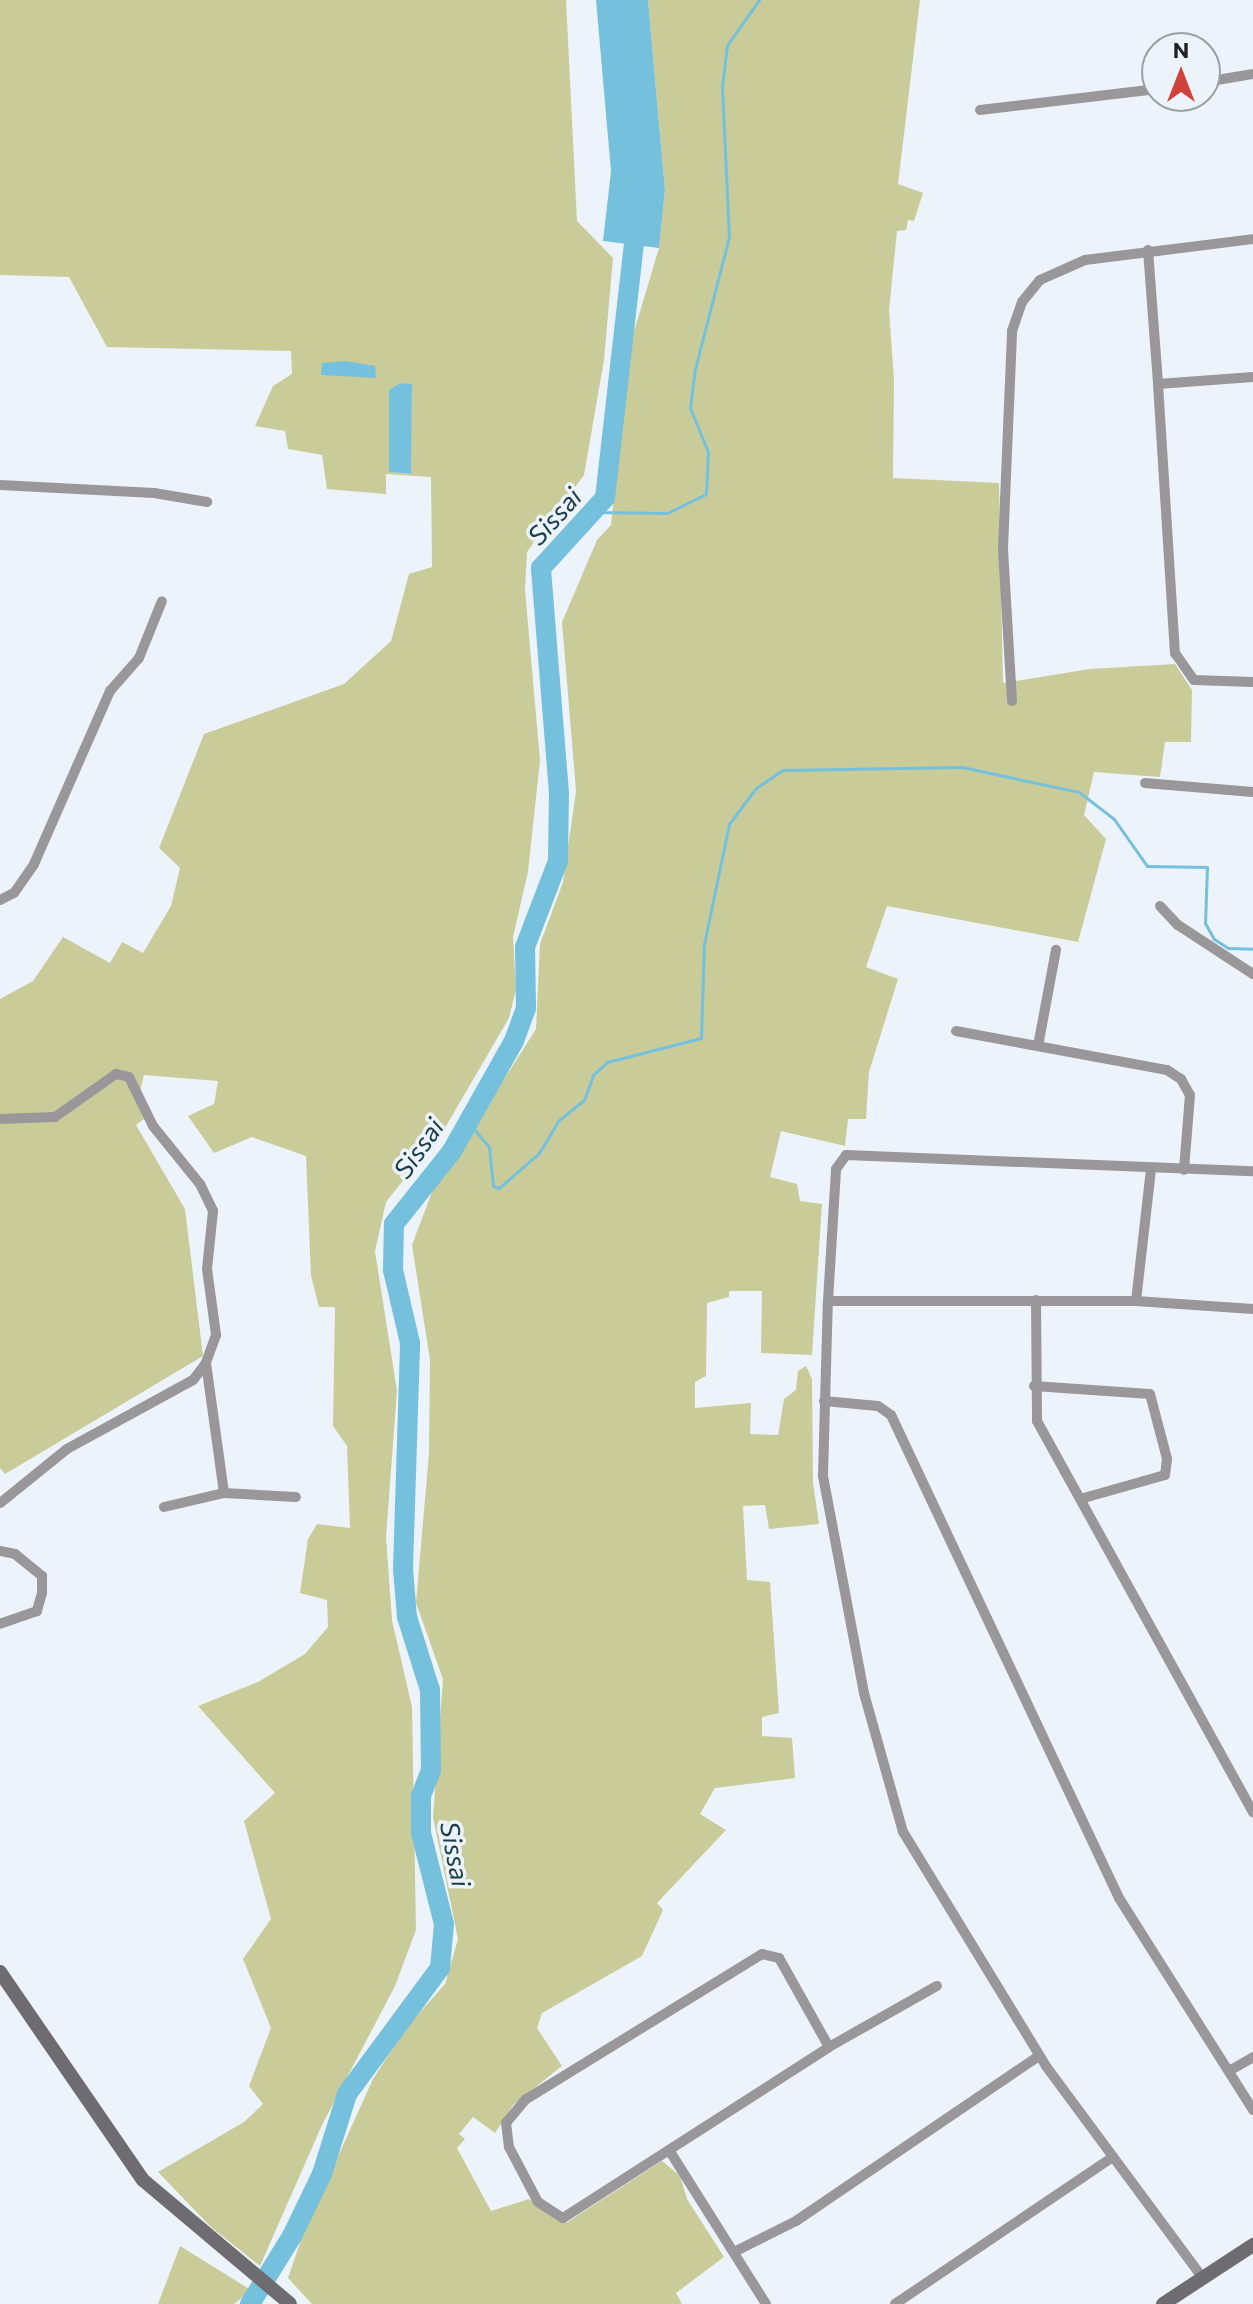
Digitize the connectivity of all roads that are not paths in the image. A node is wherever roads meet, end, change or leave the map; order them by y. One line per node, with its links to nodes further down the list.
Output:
1 (1253, 74): 2 (street)
2 (1221, 79)
3 (1141, 91): 4 (street)
4 (980, 110)
5 (1253, 239): 6 (street)
6 (1148, 250): 8 (street); 13 (street)
7 (1253, 377): 8 (street)
8 (1158, 384): 12 (street)
9 (0, 485): 10 (street)
10 (207, 502)
11 (162, 601): 16 (street)
12 (1253, 682)
13 (1012, 701)
14 (1145, 783): 15 (street)
15 (1253, 792)
16 (0, 900)
17 (1160, 906): 19 (street)
18 (1056, 950): 21 (street)
19 (1253, 974)
20 (956, 1031): 21 (street)
21 (1038, 1046): 24 (street)
22 (0, 1119): 30 (street)
23 (1151, 1169): 24 (street); 27 (street); 28 (street)
24 (1184, 1170): 25 (street)
25 (1253, 1171)
26 (1036, 1300): 27 (street); 28 (street); 31 (street)
27 (828, 1301): 32 (street)
28 (1136, 1301): 29 (street)
29 (1253, 1309)
30 (206, 1363): 33 (street); 36 (street)
31 (1034, 1386): 35 (street); 35 (street)
32 (824, 1401): 44 (street); 46 (street)
33 (224, 1493): 34 (street); 37 (street)
34 (296, 1497)
35 (1080, 1499): 40 (street)
36 (0, 1503)
37 (164, 1507)
38 (0, 1551): 39 (street)
39 (0, 1624)
40 (1253, 1812)
41 (0, 1972): 53 (street)
42 (937, 1986): 43 (street)
43 (829, 2047): 48 (street); 48 (street)
44 (1039, 2056): 49 (street); 51 (street)
45 (1253, 2057): 46 (street)
46 (1229, 2071): 47 (street)
47 (1253, 2110)
48 (669, 2150): 51 (street)
49 (1113, 2157): 52 (street); 55 (street)
50 (1253, 2245): 52 (street)
51 (734, 2252): 54 (street)
52 (1202, 2277): 56 (street)
53 (287, 2301)
54 (766, 2304)
55 (895, 2304)
56 (1163, 2304)

